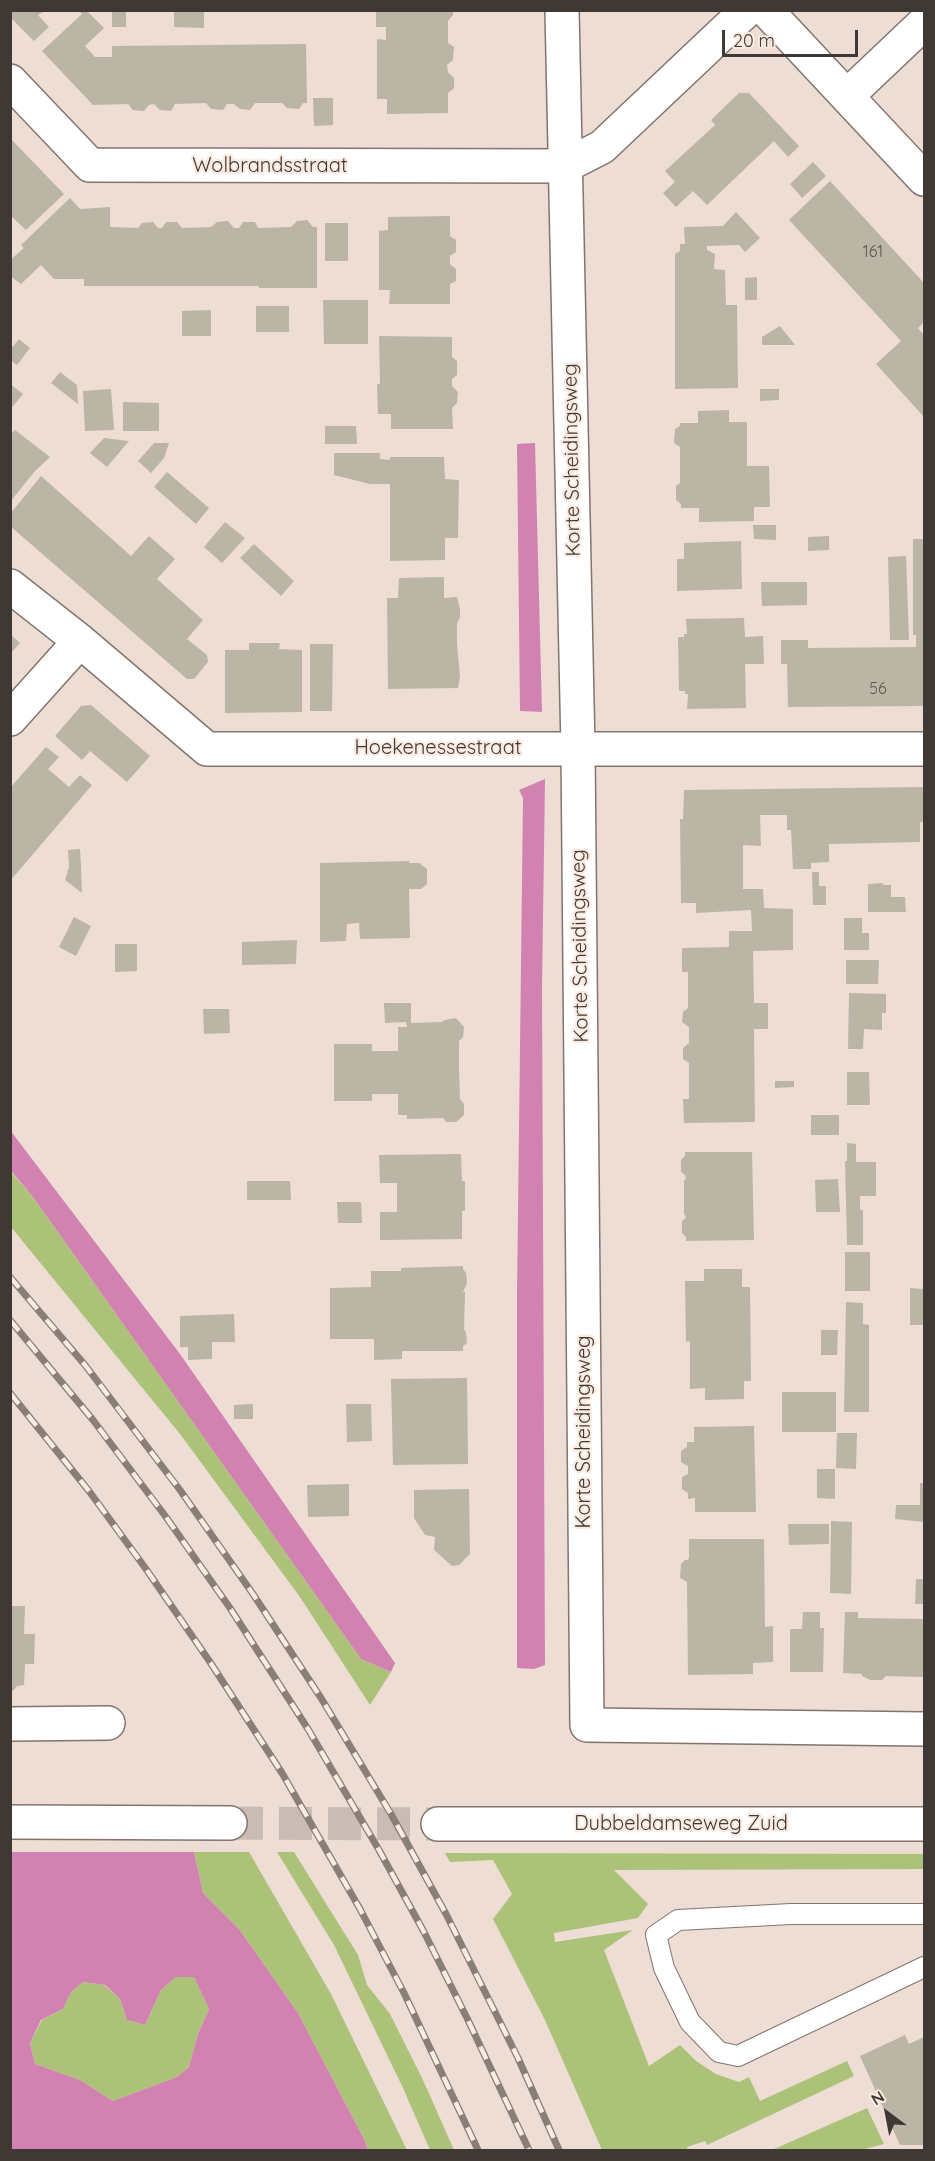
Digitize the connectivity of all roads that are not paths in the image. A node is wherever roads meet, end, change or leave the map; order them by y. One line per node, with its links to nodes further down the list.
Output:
1 (562, 10): 7 (street, Korte Scheidingsweg)
2 (747, 10): 7 (street)
3 (766, 10): 6 (street)
4 (924, 23): 6 (street)
5 (10, 81): 7 (street, Wolbrandsstraat)
6 (847, 96): 8 (street)
7 (565, 166): 12 (street, Korte Scheidingsweg)
8 (924, 178)
9 (10, 586): 10 (street, Hoekenessestraat)
10 (80, 641): 11 (street); 12 (street, Hoekenessestraat)
11 (10, 718)
12 (578, 748): 13 (street, Hoekenessestraat); 16 (street, Korte Scheidingsweg)
13 (924, 749)
14 (108, 1723): 15 (street)
15 (10, 1724)
16 (924, 1730)
17 (10, 1822): 18 (street)
18 (230, 1823)
19 (438, 1824): 20 (street, Dubbeldamseweg Zuid)
20 (924, 1824)
21 (924, 1914): 22 (lane)
22 (924, 1967)

